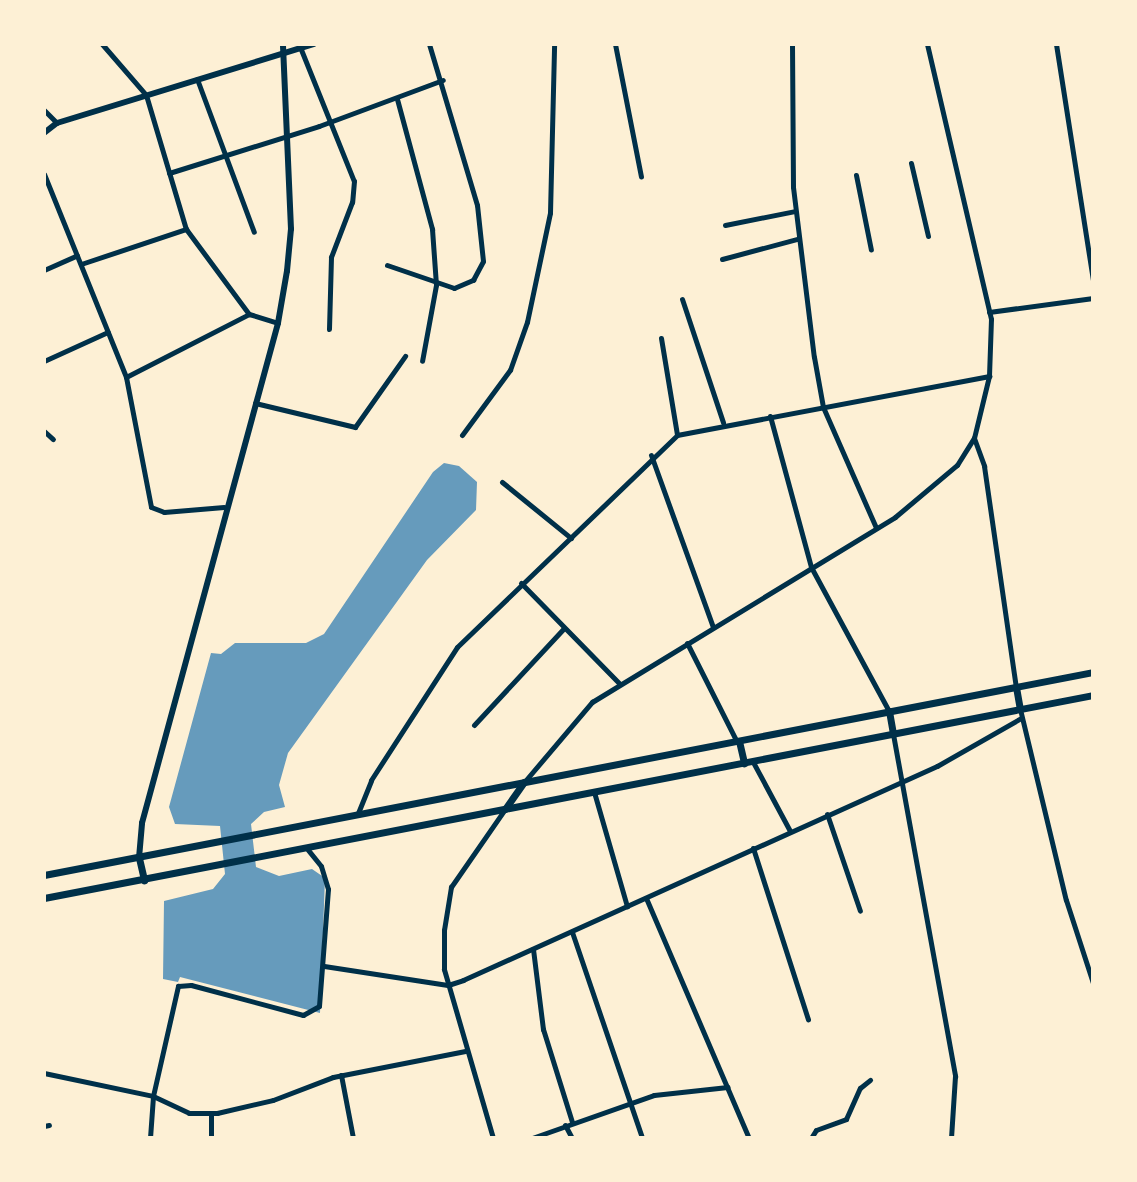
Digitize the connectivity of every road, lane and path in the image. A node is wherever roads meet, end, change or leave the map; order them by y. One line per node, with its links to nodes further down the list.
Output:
1 (102, 44): 13 (street)
2 (314, 44): 10 (street)
3 (429, 44): 12 (street)
4 (554, 44): 58 (street)
5 (615, 44): 25 (street)
6 (792, 44): 26 (street)
7 (927, 44): 42 (street)
8 (1056, 44): 38 (street)
9 (283, 47): 10 (street); 11 (street); 19 (street)
10 (300, 47): 16 (street)
11 (197, 78): 13 (street); 20 (street)
12 (443, 80): 14 (street); 39 (street)
13 (146, 95): 17 (street); 22 (street)
14 (397, 99): 16 (street); 39 (street)
15 (44, 110): 17 (street)
16 (333, 122): 19 (street); 45 (street)
17 (57, 123): 18 (street)
18 (44, 133)
19 (287, 136): 20 (street); 44 (street)
20 (228, 155): 22 (street); 29 (street)
21 (911, 163): 30 (street)
22 (169, 173): 28 (street)
23 (44, 174): 33 (street)
24 (856, 175): 32 (street)
25 (641, 176)
26 (795, 211): 27 (street); 31 (street)
27 (725, 225)
28 (186, 229): 35 (street); 43 (street)
29 (254, 232)
30 (928, 236)
31 (797, 239): 34 (street); 54 (street)
32 (871, 250)
33 (77, 255): 35 (street); 37 (street)
34 (722, 259)
35 (81, 264): 46 (street)
36 (387, 265): 39 (street)
37 (44, 270)
38 (1093, 280)
39 (436, 285): 50 (street)
40 (1093, 298): 42 (street)
41 (682, 299): 56 (street)
42 (989, 312): 51 (street)
43 (249, 314): 44 (street); 52 (street)
44 (278, 323): 53 (street)
45 (329, 329)
46 (108, 332): 49 (street); 52 (street)
47 (661, 338): 59 (street)
48 (405, 356): 53 (street)
49 (44, 361)
50 (422, 361)
51 (989, 376): 54 (street); 60 (street)
52 (126, 377): 64 (street)
53 (254, 403): 64 (street)
54 (823, 407): 55 (street); 65 (street)
55 (770, 416): 56 (street); 67 (street)
56 (723, 422): 59 (street)
57 (44, 431): 61 (street)
58 (462, 435)
59 (677, 435): 62 (street)
60 (974, 438): 65 (street); 74 (street)
61 (53, 439)
62 (651, 455): 66 (street); 69 (street)
63 (502, 482): 66 (street)
64 (224, 507): 91 (street)
65 (876, 528): 67 (street)
66 (571, 538): 68 (street)
67 (811, 567): 69 (street); 76 (street)
68 (521, 583): 70 (street); 87 (street)
69 (713, 627): 71 (street)
70 (564, 628): 73 (street); 78 (street)
71 (687, 643): 73 (street); 80 (street)
72 (1093, 672): 74 (main road)
73 (620, 684): 82 (street)
74 (1016, 687): 76 (main road); 77 (main road)
75 (1093, 695): 77 (main road)
76 (889, 711): 79 (main road); 80 (main road)
77 (1021, 714): 79 (main road); 83 (street); 101 (street)
78 (474, 725)
79 (893, 734): 81 (main road); 83 (street)
80 (738, 741): 81 (main road); 82 (main road)
81 (749, 763): 84 (main road); 88 (street)
82 (524, 782): 85 (main road); 87 (main road)
83 (900, 782): 86 (street); 122 (street)
84 (594, 792): 85 (main road); 96 (street)
85 (505, 809): 90 (main road); 102 (street)
86 (827, 814): 88 (street); 97 (street)
87 (356, 817): 91 (main road)
88 (790, 831): 89 (street)
89 (753, 848): 95 (street); 103 (street)
90 (308, 850): 93 (main road); 100 (street)
91 (139, 858): 92 (main road); 93 (main road)
92 (44, 875)
93 (144, 880): 94 (main road)
94 (44, 898)
95 (646, 898): 96 (street); 108 (street)
96 (627, 906): 98 (street)
97 (860, 911)
98 (572, 932): 99 (street); 110 (street)
99 (533, 949): 102 (street); 112 (street)
100 (324, 966): 102 (street); 109 (street)
101 (1093, 983)
102 (448, 985): 104 (street)
103 (808, 1019)
104 (466, 1051): 106 (street); 116 (street)
105 (44, 1073): 109 (street)
106 (341, 1075): 111 (street); 115 (street)
107 (870, 1080): 121 (street)
108 (728, 1087): 110 (street); 120 (street)
109 (153, 1096): 111 (street); 113 (street)
110 (630, 1102): 112 (street); 119 (street)
111 (211, 1113): 114 (street)
112 (568, 1123): 117 (street); 118 (street)
113 (150, 1138)
114 (211, 1138)
115 (353, 1138)
116 (493, 1138)
117 (532, 1138)
118 (572, 1138)
119 (642, 1138)
120 (749, 1138)
121 (811, 1138)
122 (951, 1138)

